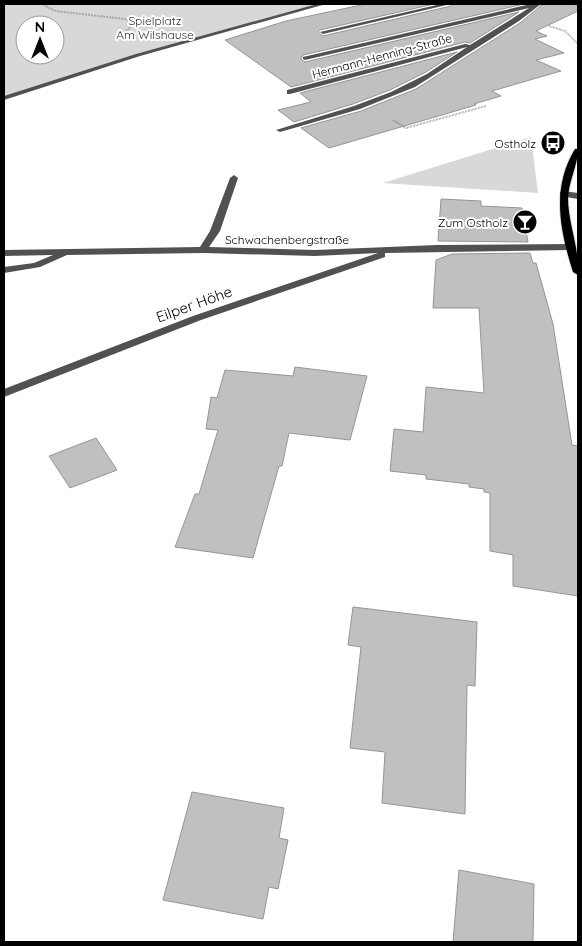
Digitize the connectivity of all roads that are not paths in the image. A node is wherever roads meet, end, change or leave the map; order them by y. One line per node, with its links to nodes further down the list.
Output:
1 (323, 4): 8 (street)
2 (448, 4): 4 (street)
3 (537, 4): 5 (street, Hermann-Henning-Straße); 6 (street, Hermann-Henning-Straße)
4 (323, 32)
5 (480, 42): 7 (street, Hermann-Henning-Straße); 9 (street, Hermann-Henning-Straße)
6 (305, 58)
7 (290, 92)
8 (4, 98)
9 (280, 130)
10 (578, 151): 12 (main road)
11 (234, 178): 15 (street)
12 (563, 194): 13 (street); 14 (main road)
13 (578, 196)
14 (570, 247): 16 (street, Schwachenbergstraße); 20 (main road)
15 (203, 250): 16 (street, Schwachenbergstraße); 17 (street, Schwachenbergstraße)
16 (396, 250): 21 (street, Eilper Höhe)
17 (66, 251): 18 (street, Schwachenbergstraße); 19 (street)
18 (4, 253)
19 (4, 270)
20 (578, 272)
21 (4, 393)

